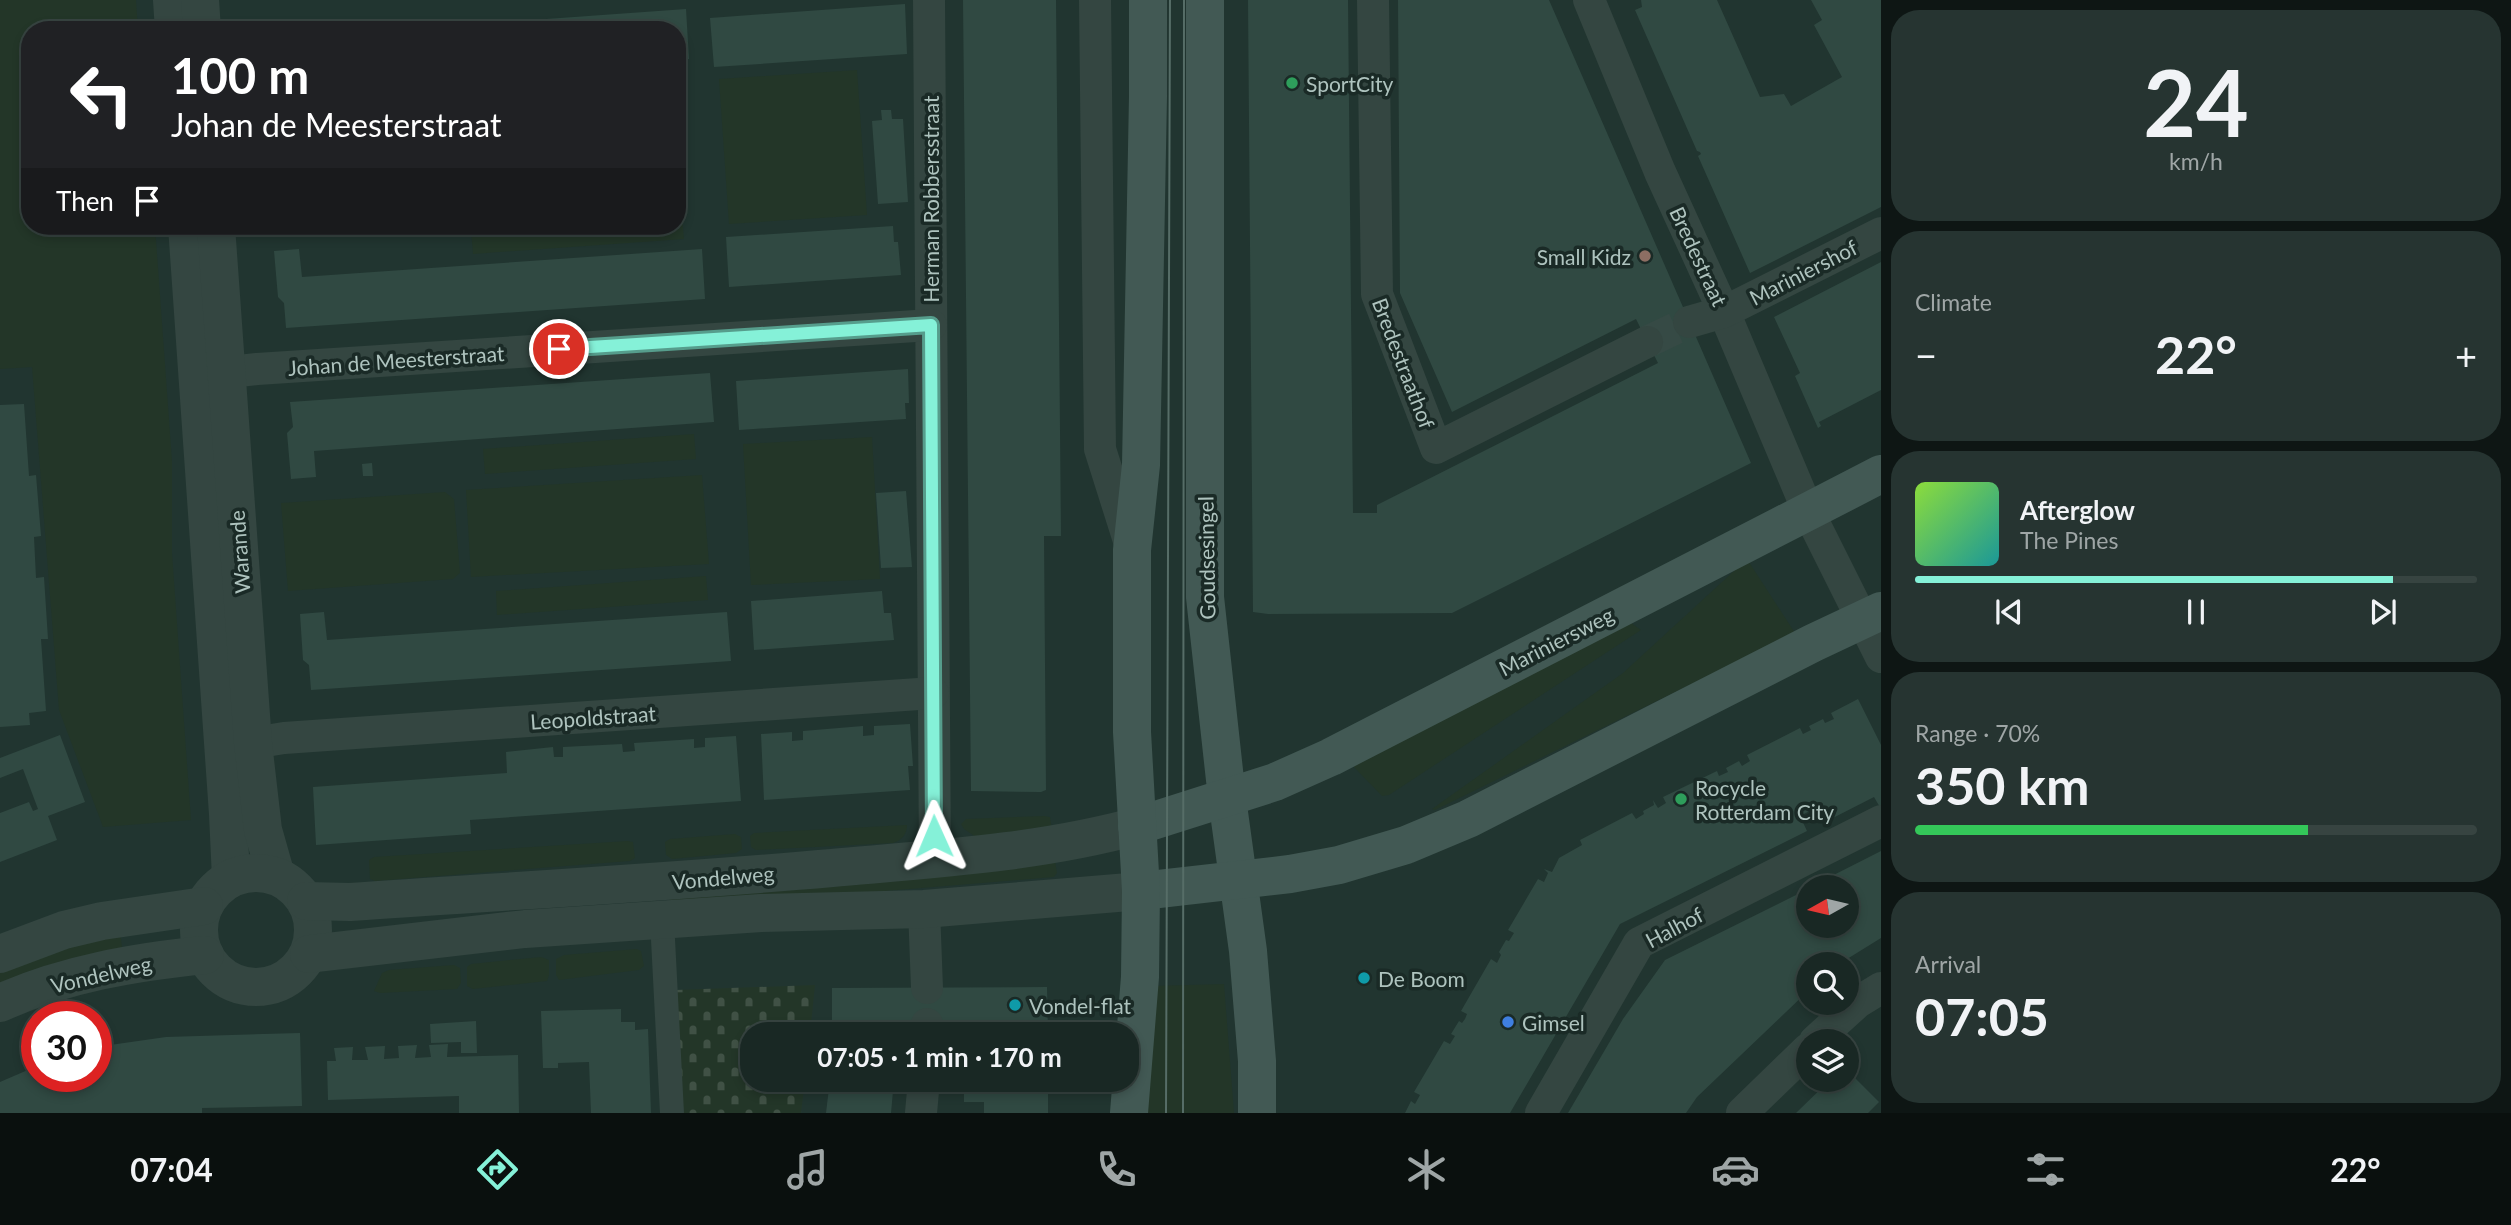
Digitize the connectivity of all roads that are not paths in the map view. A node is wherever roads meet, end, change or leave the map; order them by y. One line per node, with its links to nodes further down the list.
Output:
1 (929, 0): 12 (street, Herman Robbersstraat)
2 (1095, 0): 17 (street)
3 (1147, 0): 17 (main road)
4 (1205, 0): 22 (main road, Goudsesingel)
5 (1373, 0): 13 (street, Bredestraathof)
6 (1589, 0): 10 (street, Bredestraat)
7 (1881, 233): 10 (street, Mariniershof)
8 (188, 235): 14 (street, Warande)
9 (216, 235): 14 (street, Warande)
10 (1724, 312): 11 (street); 16 (street, Bredestraat)
11 (1689, 322)
12 (931, 325): 14 (street, Johan de Meesterstraat); 20 (street, Herman Robbersstraat)
13 (1647, 342)
14 (211, 374): 21 (street, Warande); 27 (street, Warande)
15 (1881, 474): 16 (main road, Mariniersweg)
16 (1808, 511): 18 (street, Bredestraat); 22 (main road, Mariniersweg)
17 (1132, 550): 24 (main road)
18 (1872, 616): 19 (street, Bredestraat); 28 (main road)
19 (1881, 657)
20 (933, 693): 21 (street, Leopoldstraat); 25 (street, Herman Robbersstraat)
21 (253, 743): 26 (street, Warande)
22 (1227, 798): 24 (main road, Mariniersweg); 28 (main road, Goudsesingel)
23 (1881, 821): 47 (street, Halhof)
24 (1137, 826): 25 (street, Vondelweg); 29 (main road)
25 (934, 859): 30 (street, Vondelweg)
26 (276, 876): 27 (street); 30 (street)
27 (231, 878): 31 (street)
28 (1238, 880): 29 (main road); 46 (main road, Goudsesingel)
29 (1141, 891): 32 (street, Vondelweg); 45 (main road)
30 (306, 901): 35 (street)
31 (204, 906): 34 (street); 36 (street)
32 (924, 909): 33 (street, Vondelweg); 37 (street)
33 (662, 920): 35 (street, Vondelweg); 43 (street)
34 (0, 954)
35 (309, 954): 36 (street)
36 (205, 955): 39 (street, Vondelweg)
37 (928, 988)
38 (1881, 988): 40 (street)
39 (0, 1003)
40 (1828, 1029)
41 (1796, 1061): 48 (street)
42 (923, 1092): 44 (street)
43 (672, 1113)
44 (921, 1113)
45 (1129, 1113)
46 (1257, 1113)
47 (1541, 1113)
48 (1742, 1113)

